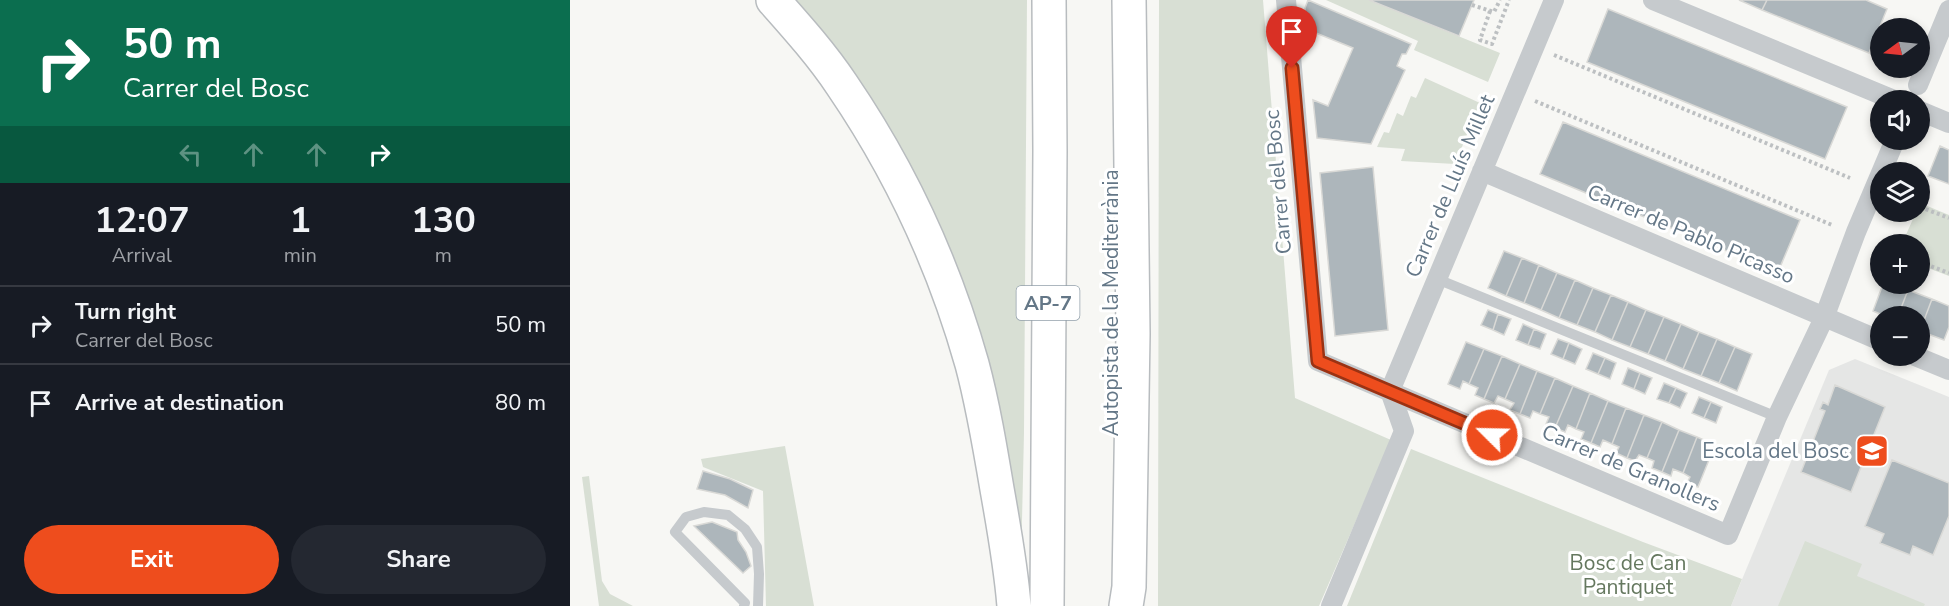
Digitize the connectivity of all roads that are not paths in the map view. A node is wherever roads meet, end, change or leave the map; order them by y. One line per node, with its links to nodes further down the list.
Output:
1 (763, 0): 10 (highway)
2 (773, 0): 10 (highway)
3 (1049, 0): 28 (highway, AP-7)
4 (1109, 0): 29 (highway, Autopista de la Mediterrània / AP-7)
5 (1130, 0): 30 (highway)
6 (1286, 0): 20 (street, Carrer del Bosc)
7 (1554, 0): 16 (street, Carrer de Lluís Millet)
8 (1653, 0): 12 (street)
9 (1949, 10): 11 (street)
10 (800, 31): 27 (highway)
11 (1918, 85)
12 (1870, 90)
13 (1930, 115): 14 (street)
14 (1949, 123)
15 (1891, 150): 18 (street)
16 (1482, 171): 17 (street, Carrer de Lluís Millet); 18 (street, Carrer de Pablo Picasso)
17 (1437, 279): 23 (street, Carrer de Lluís Millet); 24 (lane)
18 (1824, 318): 19 (street, Carrer de Pablo Picasso); 24 (street)
19 (1870, 337)
20 (1318, 361): 23 (street, Carrer de Granollers)
21 (1930, 362): 22 (street)
22 (1949, 370)
23 (1390, 391): 24 (street, Carrer de Granollers); 31 (street)
24 (1777, 417)
25 (744, 606): 26 (lane)
26 (758, 606)
27 (1014, 606)
28 (1047, 606)
29 (1113, 606)
30 (1125, 606)
31 (1331, 606)

